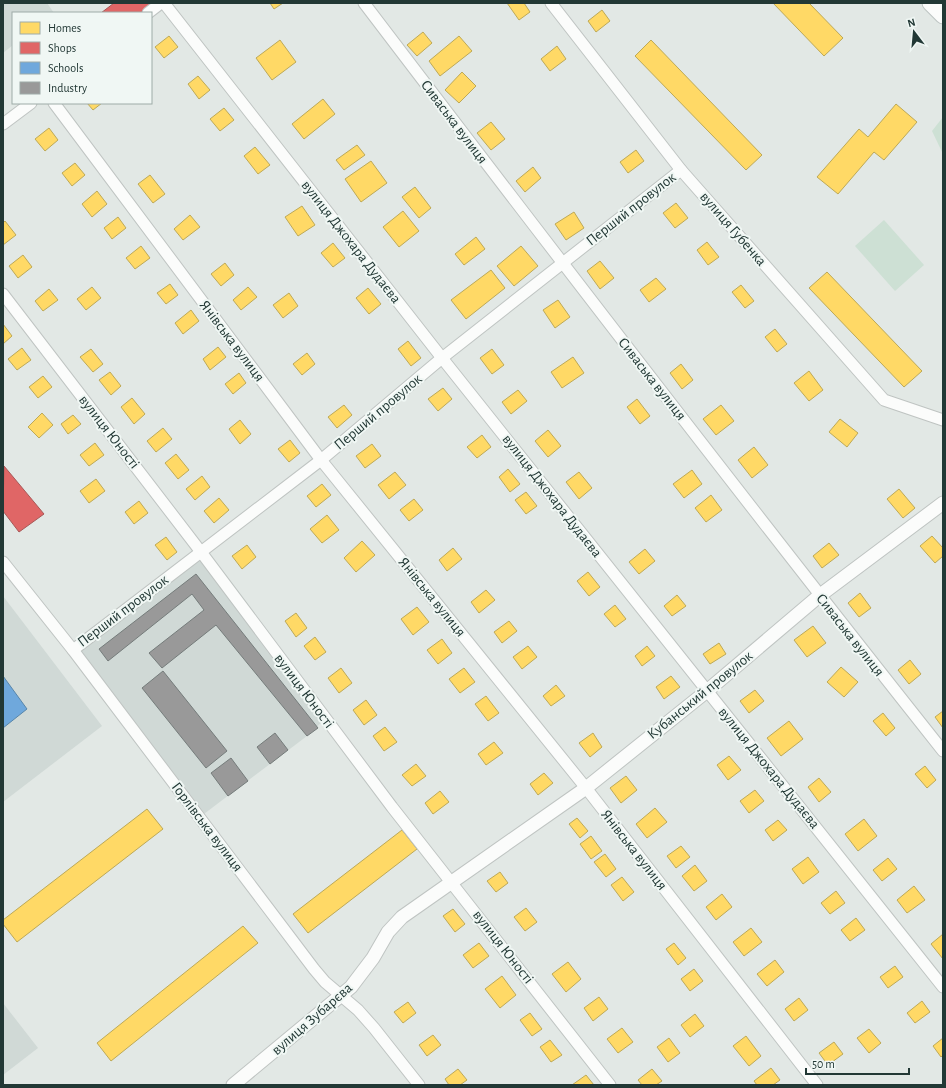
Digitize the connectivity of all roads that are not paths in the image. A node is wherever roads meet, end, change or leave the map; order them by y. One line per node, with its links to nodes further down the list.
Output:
1 (163, 3): 5 (street); 13 (street, вулиця Джохара Дудаєва)
2 (364, 3): 11 (street, Сиваська вулиця)
3 (551, 3): 10 (street, вулиця Губенка)
4 (930, 3): 6 (main road)
5 (150, 12)
6 (943, 16)
7 (30, 104): 9 (street)
8 (55, 104): 15 (street, Янівська вулиця)
9 (3, 124)
10 (681, 170): 11 (street, Перший провулок); 14 (street, вулиця Губенка)
11 (562, 264): 13 (street, Перший провулок); 19 (street, Сиваська вулиця)
12 (3, 294): 17 (street, вулиця Юності)
13 (442, 358): 15 (street, Перший провулок); 21 (street, вулиця Джохара Дудаєва)
14 (943, 420)
15 (321, 460): 17 (street, Перший провулок); 23 (street, Янівська вулиця)
16 (942, 507): 19 (street, Кубанський провулок)
17 (201, 552): 20 (street, Перший провулок); 24 (street, вулиця Юності)
18 (3, 562): 20 (street, Горлівська вулиця)
19 (820, 596): 21 (street, Кубанський провулок); 22 (street, Сиваська вулиця)
20 (73, 650): 26 (street, Горлівська вулиця)
21 (707, 691): 23 (street, Кубанський провулок); 25 (street, вулиця Джохара Дудаєва)
22 (943, 751)
23 (586, 788): 24 (street, Кубанський провулок); 30 (street, Янівська вулиця)
24 (452, 882): 26 (street, вулиця Зубарєва); 29 (street, вулиця Юності)
25 (943, 987)
26 (341, 997): 27 (street, вулиця Зубарєва); 28 (street, Горлівська вулиця)
27 (233, 1085)
28 (419, 1085)
29 (610, 1085)
30 (817, 1085)

